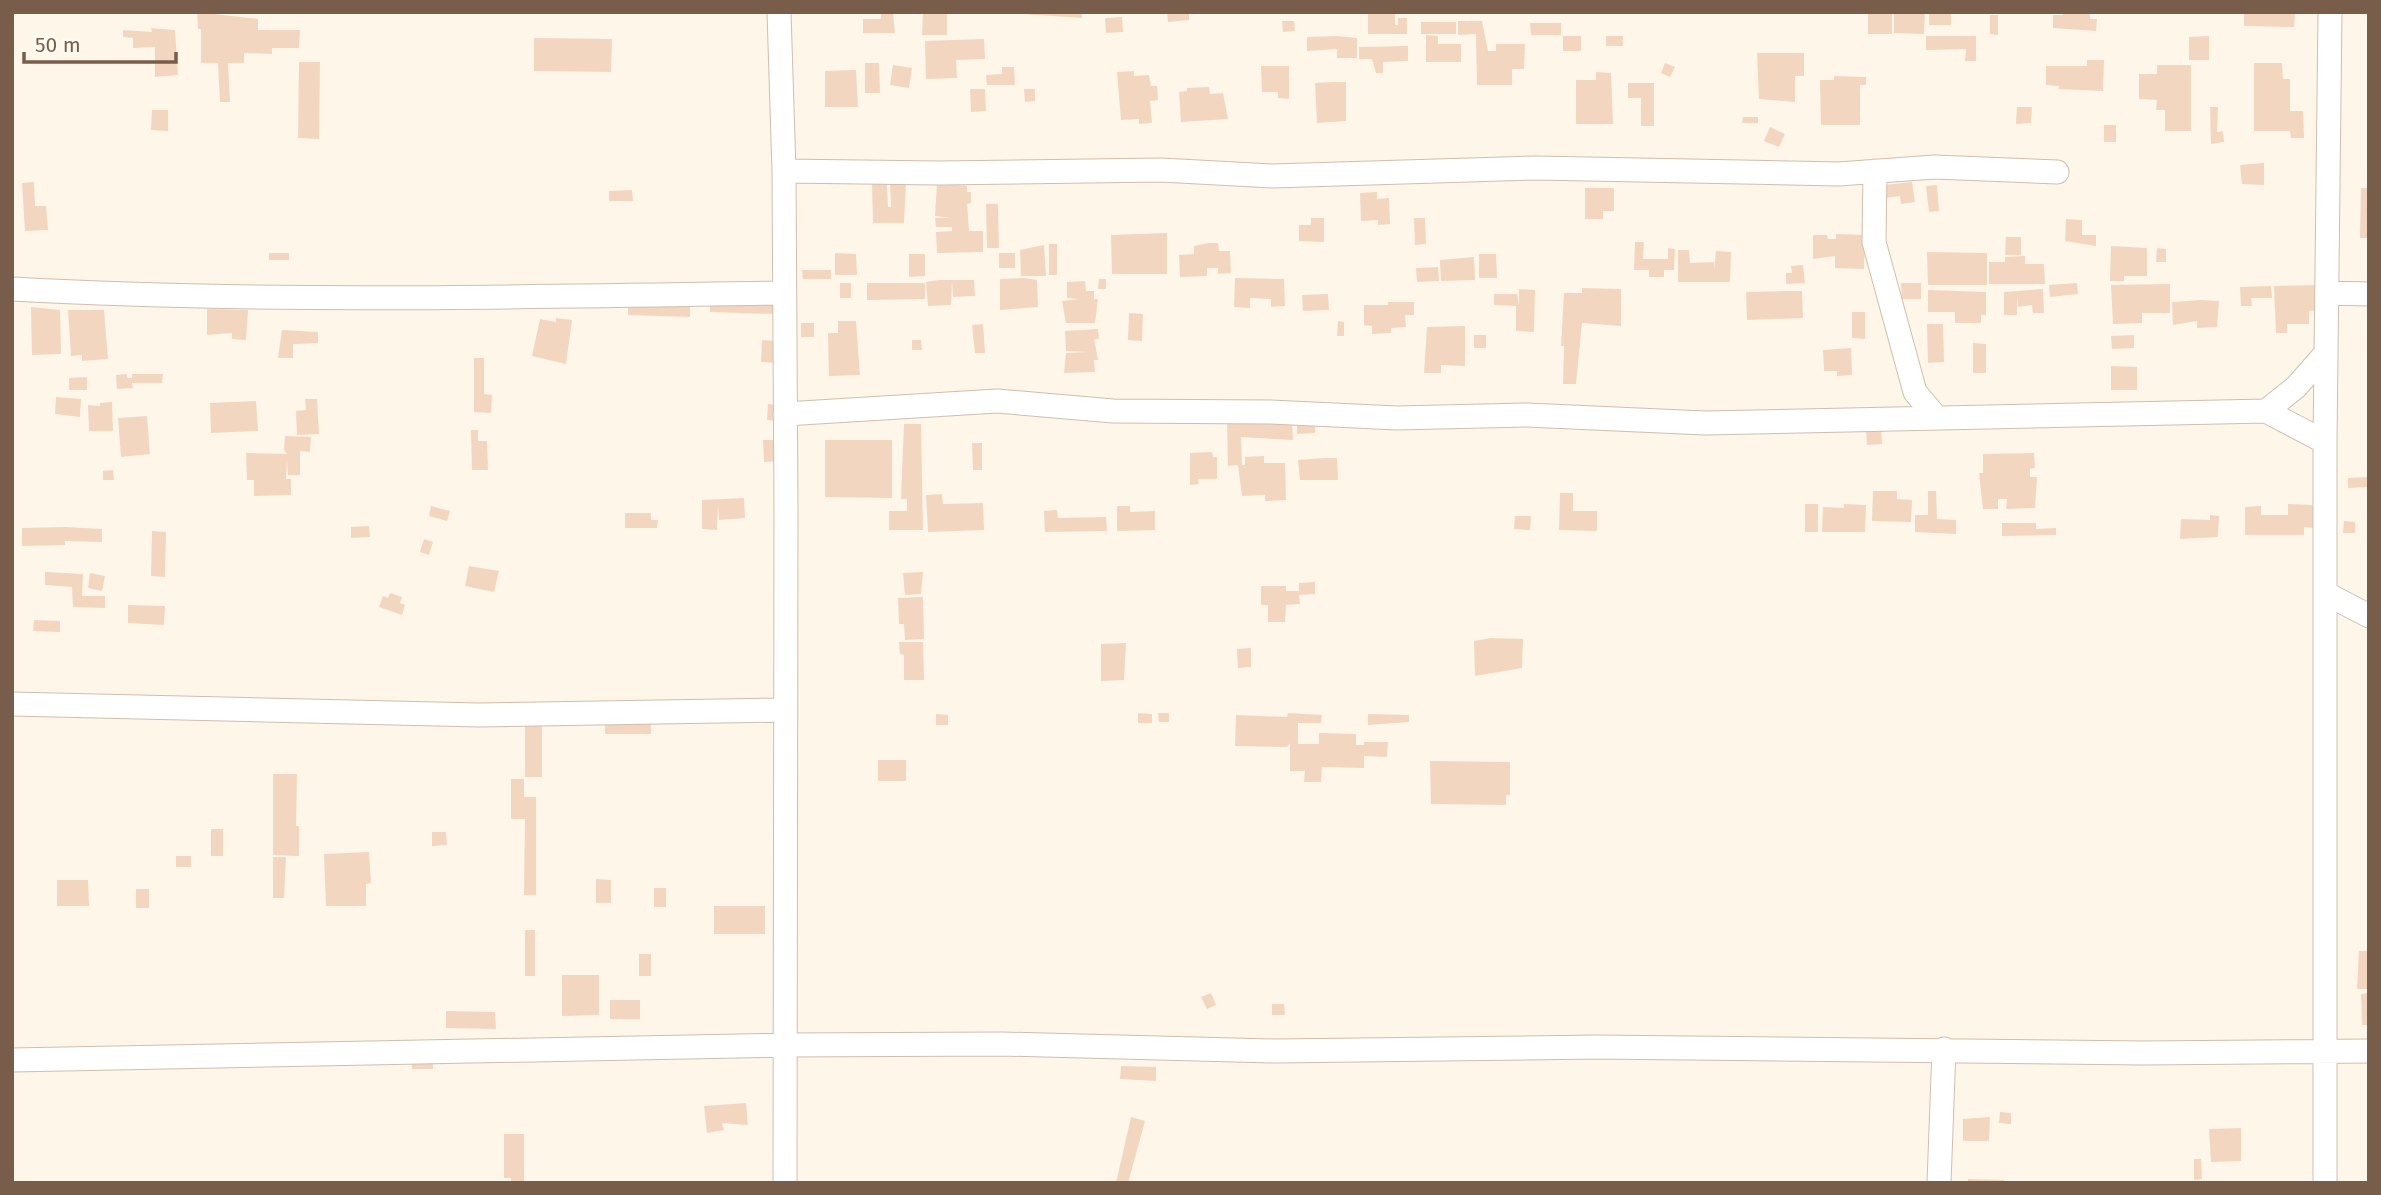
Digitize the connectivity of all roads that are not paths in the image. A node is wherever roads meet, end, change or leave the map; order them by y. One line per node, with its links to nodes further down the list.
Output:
1 (779, 12): 3 (street)
2 (2330, 12): 8 (street)
3 (784, 171): 4 (street); 7 (street)
4 (1875, 171): 5 (street); 13 (street)
5 (2057, 172)
6 (12, 289): 7 (street)
7 (784, 293): 12 (street)
8 (2327, 293): 9 (street); 10 (street)
9 (2369, 294)
10 (2326, 353): 11 (street); 14 (street)
11 (2266, 411): 13 (street); 14 (street)
12 (785, 414): 13 (street); 18 (street)
13 (1936, 417)
14 (2325, 442): 15 (street)
15 (2325, 593): 16 (street); 21 (street)
16 (2369, 616)
17 (12, 704): 18 (street)
18 (785, 710): 19 (street)
19 (787, 1045): 20 (street); 23 (street); 24 (street)
20 (1944, 1049): 21 (street); 25 (street)
21 (2326, 1051): 22 (street); 26 (street)
22 (2369, 1051)
23 (12, 1060)
24 (785, 1183)
25 (1940, 1183)
26 (2325, 1183)

